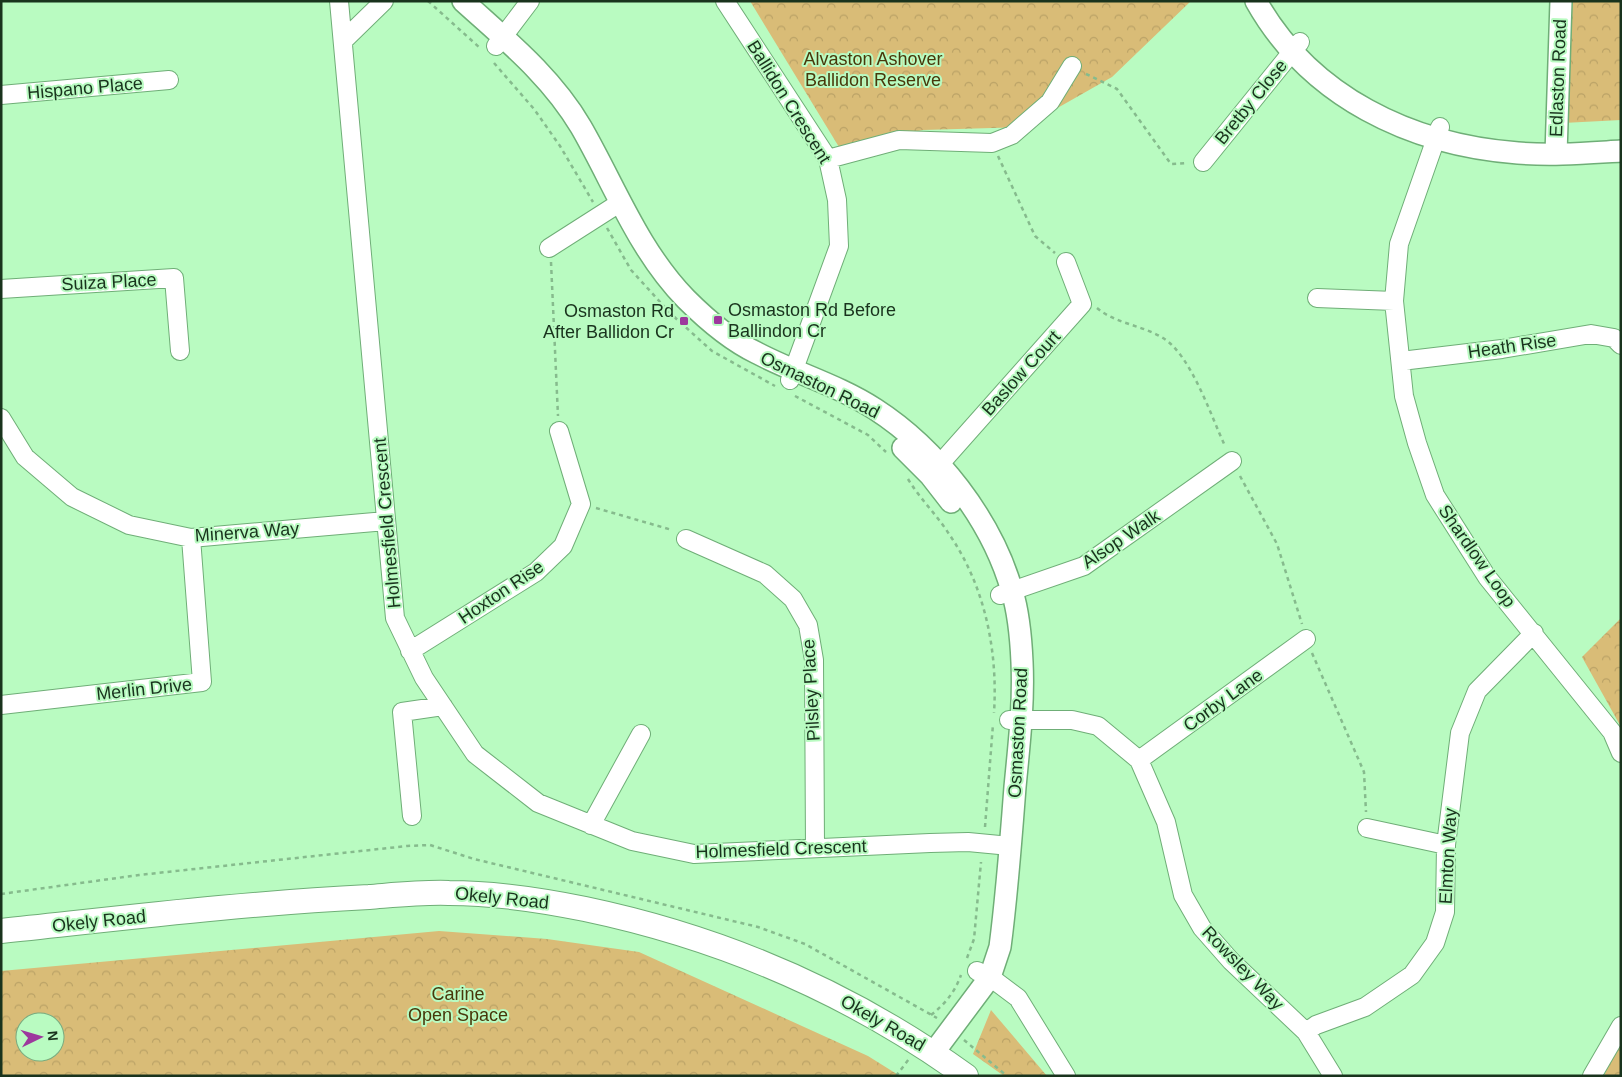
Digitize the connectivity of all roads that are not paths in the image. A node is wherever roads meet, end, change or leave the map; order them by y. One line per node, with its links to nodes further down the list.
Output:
1 (339, 1): 11 (street, Holmesfield Crescent)
2 (384, 1): 11 (street)
3 (446, 1): 13 (street, Osmaston Road)
4 (463, 1): 13 (street, Osmaston Road)
5 (530, 1): 13 (street)
6 (725, 1): 21 (street, Ballidon Crescent)
7 (1256, 1): 12 (street)
8 (1270, 1): 12 (street)
9 (1548, 1): 19 (street, Edlaston Road)
10 (1561, 1): 19 (street, Edlaston Road)
11 (343, 41): 37 (street, Holmesfield Crescent)
12 (1295, 47): 17 (street); 22 (street, Bretby Close)
13 (495, 49): 23 (street, Osmaston Road)
14 (1072, 66): 21 (street)
15 (169, 80): 16 (street, Hispano Place)
16 (1, 95)
17 (1438, 132): 19 (street); 28 (street, Shardlow Loop)
18 (1621, 138): 19 (street)
19 (1550, 148): 20 (street)
20 (1621, 151)
21 (828, 159): 32 (street, Ballidon Crescent)
22 (1203, 162)
23 (608, 209): 24 (street); 32 (street, Osmaston Road)
24 (549, 248)
25 (1066, 262): 36 (street, Baslow Court)
26 (1, 289): 30 (street, Suiza Place)
27 (1317, 298): 28 (street)
28 (1394, 301): 31 (street, Shardlow Loop)
29 (1621, 345): 31 (street, Heath Rise)
30 (180, 351)
31 (1401, 361): 41 (street, Shardlow Loop)
32 (788, 383): 36 (street, Osmaston Road)
33 (1, 418): 38 (street, Minerva Way)
34 (559, 431): 43 (street, Hoxton Rise)
35 (1232, 461): 40 (street, Alsop Walk)
36 (935, 469): 40 (street, Osmaston Road)
37 (386, 521): 38 (street, Minerva Way); 43 (street, Holmesfield Crescent)
38 (191, 538): 44 (street, Merlin Drive)
39 (686, 539): 55 (street, Pilsley Place)
40 (1006, 593): 46 (street, Osmaston Road)
41 (1534, 634): 48 (street, Shardlow Loop); 54 (street, Elmton Way)
42 (1306, 639): 49 (street, Corby Lane)
43 (410, 651): 45 (street, Holmesfield Crescent)
44 (1, 705)
45 (443, 706): 50 (street); 51 (street, Holmesfield Crescent)
46 (1015, 720): 49 (street, Rowsley Way); 53 (street, Osmaston Road)
47 (641, 734): 51 (street)
48 (1621, 753)
49 (1139, 760): 59 (street, Rowsley Way)
50 (412, 816)
51 (591, 824): 55 (street, Holmesfield Crescent)
52 (1367, 828): 54 (street)
53 (1003, 845): 55 (street, Holmesfield Crescent); 57 (street, Osmaston Road)
54 (1446, 845): 59 (street, Elmton Way)
55 (815, 848)
56 (1, 931): 60 (main road, Okely Road)
57 (974, 971): 60 (street, Osmaston Road); 62 (street)
58 (1621, 1026): 64 (street)
59 (1306, 1032): 63 (street, Rowsley Way)
60 (927, 1048): 61 (main road, Okely Road)
61 (966, 1076)
62 (1066, 1076)
63 (1333, 1076)
64 (1592, 1076)

